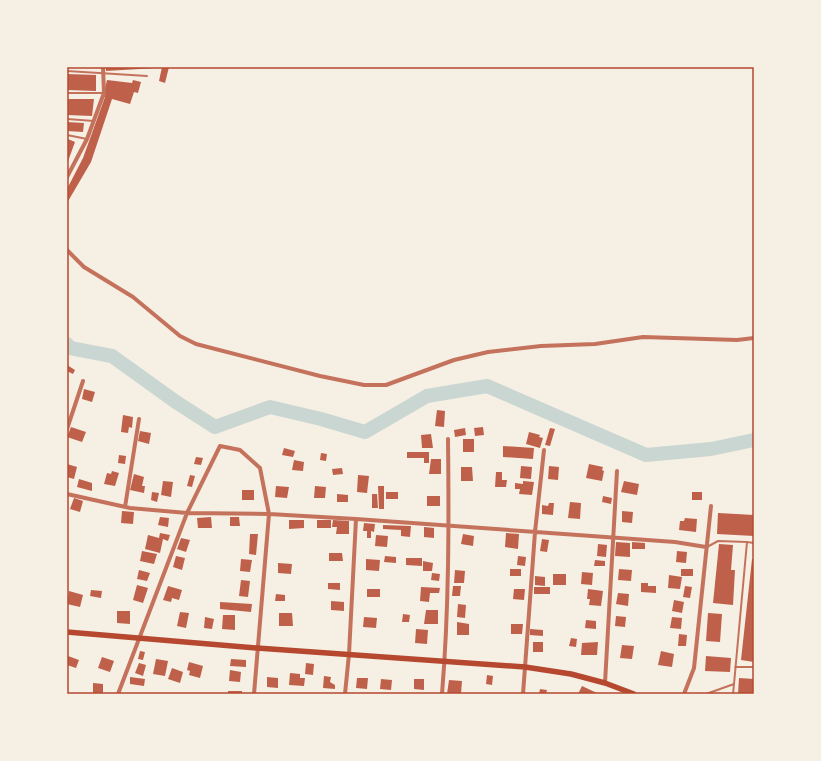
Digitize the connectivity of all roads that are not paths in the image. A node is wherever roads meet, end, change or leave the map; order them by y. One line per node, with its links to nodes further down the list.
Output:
1 (102, 67): 3 (street)
2 (67, 71): 3 (lane)
3 (103, 74): 4 (lane); 5 (street)
4 (147, 76)
5 (104, 93): 6 (lane); 8 (street)
6 (67, 94)
7 (67, 119): 8 (lane)
8 (94, 121): 10 (street)
9 (67, 135): 10 (lane)
10 (87, 139): 11 (street)
11 (67, 177)
12 (67, 250): 13 (street)
13 (754, 338)
14 (83, 381): 16 (street)
15 (138, 419): 22 (street)
16 (67, 429)
17 (448, 439): 26 (street)
18 (544, 450): 27 (street)
19 (617, 471): 28 (street)
20 (67, 494): 22 (street)
21 (710, 506): 31 (street)
22 (125, 507): 23 (street)
23 (187, 513): 24 (street); 24 (street); 33 (street)
24 (269, 514): 25 (street); 34 (street)
25 (356, 519): 26 (street); 35 (street)
26 (449, 524): 27 (street); 36 (street)
27 (535, 532): 28 (street); 37 (street)
28 (613, 537): 31 (street); 40 (street)
29 (747, 542): 30 (lane); 31 (lane); 38 (lane)
30 (754, 543)
31 (706, 547): 48 (street)
32 (67, 632): 33 (main road)
33 (138, 638): 34 (main road); 42 (street)
34 (257, 648): 35 (main road); 43 (street)
35 (349, 654): 36 (main road); 44 (street)
36 (445, 661): 37 (main road); 45 (street)
37 (525, 666): 40 (main road); 46 (street)
38 (735, 667): 39 (lane); 41 (lane)
39 (754, 667)
40 (605, 683): 47 (main road)
41 (734, 684): 49 (lane); 50 (lane)
42 (118, 694)
43 (254, 694)
44 (345, 694)
45 (442, 694)
46 (523, 694)
47 (634, 694)
48 (684, 694)
49 (706, 694)
50 (733, 694)

